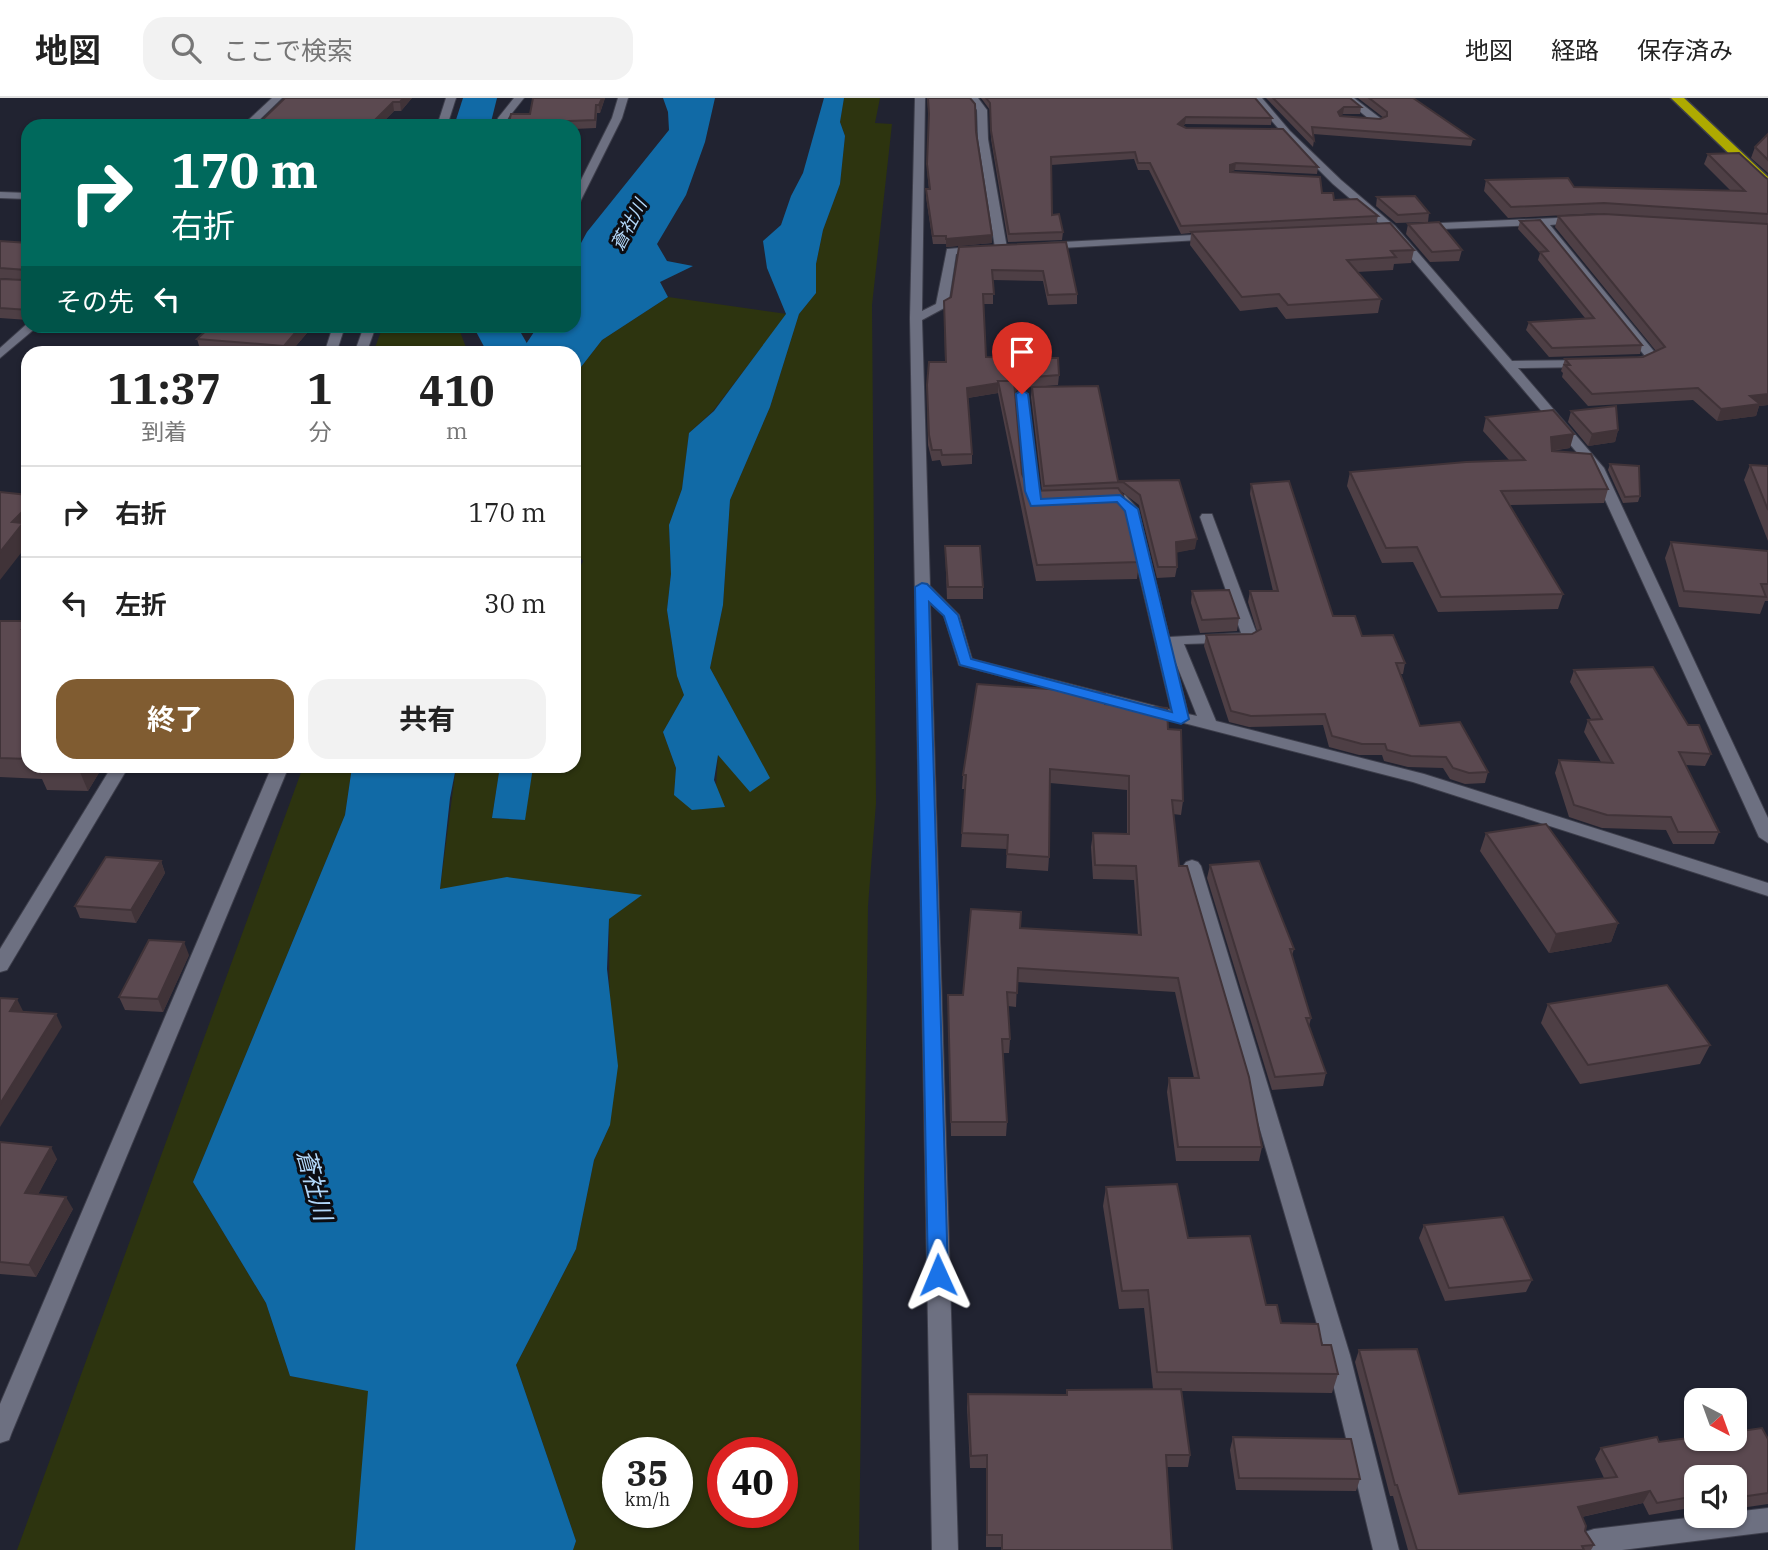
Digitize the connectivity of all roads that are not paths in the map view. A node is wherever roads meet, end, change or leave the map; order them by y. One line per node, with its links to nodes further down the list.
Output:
1 (277, 98): 10 (street)
2 (451, 98): 11 (street)
3 (519, 98): 12 (street)
4 (624, 98): 19 (street)
5 (920, 98): 29 (street)
6 (973, 98): 27 (street)
7 (1257, 98): 15 (street)
8 (1348, 98): 13 (street)
9 (1677, 98): 18 (highway)
10 (254, 119)
11 (444, 119)
12 (503, 119)
13 (1344, 119)
14 (1273, 131): 15 (street)
15 (1285, 131): 17 (street)
16 (1322, 179): 17 (street)
17 (1335, 180): 24 (street)
18 (1768, 184)
19 (581, 190)
20 (0, 195): 21 (street)
21 (21, 196)
22 (1589, 220): 23 (street)
23 (1542, 222): 24 (street); 32 (street)
24 (1384, 228): 34 (street)
25 (1224, 237): 26 (street)
26 (1029, 247)
27 (1001, 248): 28 (street); 29 (street)
28 (1015, 248)
29 (916, 318): 39 (street)
30 (24, 333): 31 (street)
31 (0, 354)
32 (1625, 362)
33 (1598, 363): 34 (street)
34 (1508, 365): 44 (street)
35 (1022, 394): 37 (street)
36 (1092, 500): 40 (street)
37 (1064, 502)
38 (1207, 517): 41 (street)
39 (922, 587): 40 (street); 50 (street)
40 (1181, 719): 41 (street)
41 (1209, 725): 46 (street)
42 (117, 773): 47 (street)
43 (278, 773): 48 (street)
44 (1768, 837)
45 (1192, 866): 51 (street)
46 (1768, 890)
47 (0, 965)
48 (0, 1432)
49 (1768, 1520): 52 (street)
50 (945, 1550)
51 (1386, 1550)
52 (1598, 1550)

